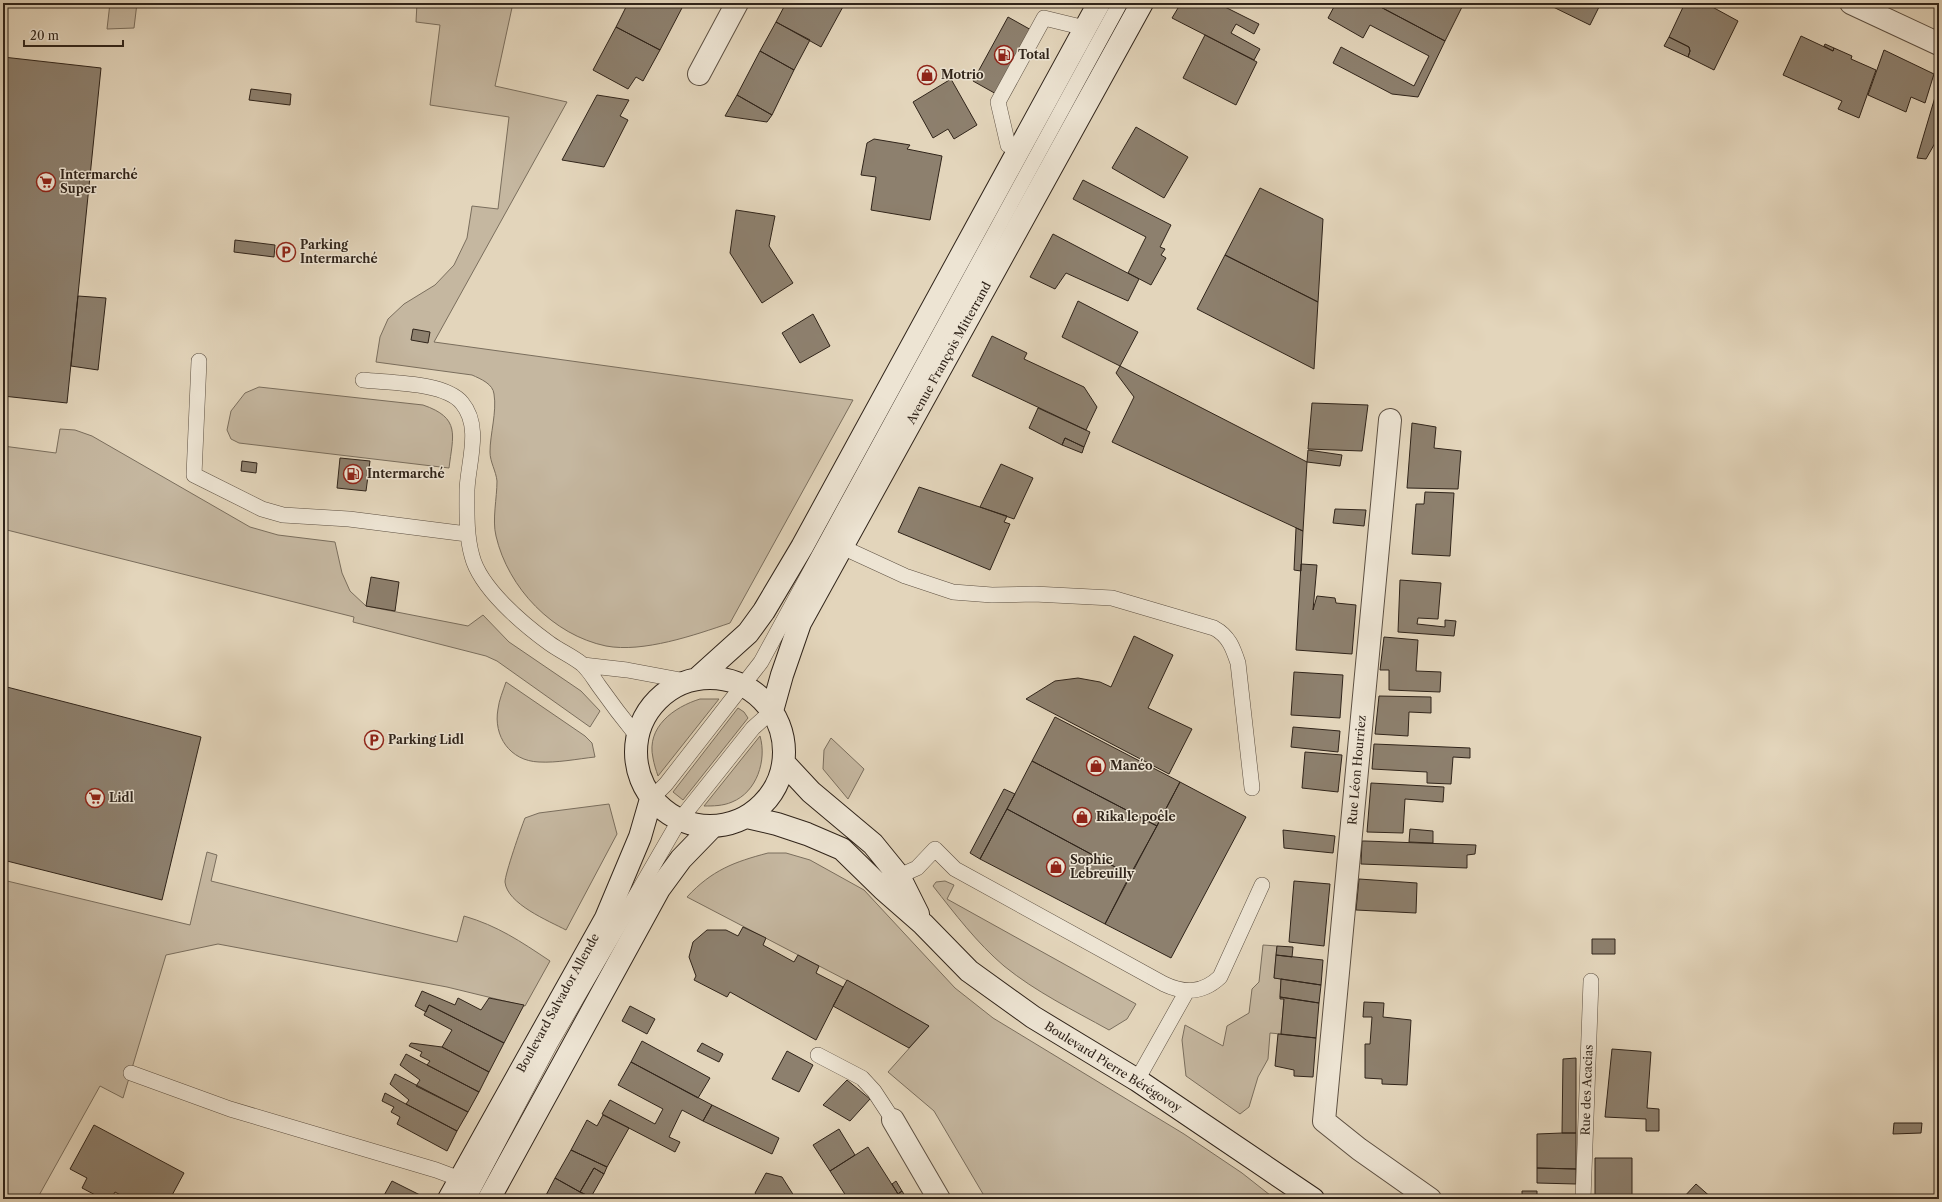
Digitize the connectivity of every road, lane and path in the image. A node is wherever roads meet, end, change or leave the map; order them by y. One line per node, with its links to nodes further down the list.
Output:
1 (737, 3): 8 (main road)
2 (1099, 3): 6 (main road)
3 (1120, 3): 17 (lane)
4 (1142, 3): 14 (main road, Avenue François Mitterrand)
5 (1851, 3): 7 (main road)
6 (1085, 28): 9 (main road); 9 (lane)
7 (1939, 44)
8 (699, 74)
9 (1018, 149): 16 (main road)
10 (199, 361): 13 (lane)
11 (363, 380): 13 (lane)
12 (1390, 420): 41 (main road, Rue Léon Hourriez)
13 (468, 534): 15 (lane)
14 (842, 547): 18 (main road, Avenue François Mitterrand); 21 (lane)
15 (583, 665): 16 (lane); 19 (lane)
16 (691, 680): 17 (main road); 19 (main road)
17 (744, 686): 18 (main road); 22 (lane)
18 (772, 711): 20 (main road); 24 (lane)
19 (637, 736): 22 (main road)
20 (784, 763): 23 (main road); 26 (main road, Boulevard Pierre Bérégovoy)
21 (1252, 788)
22 (651, 798): 24 (main road); 35 (main road, Boulevard Salvador Allende)
23 (747, 817): 25 (main road); 28 (main road, Boulevard Pierre Bérégovoy)
24 (679, 821): 25 (main road); 37 (lane)
25 (712, 827): 38 (main road)
26 (899, 876): 28 (main road, Boulevard Pierre Bérégovoy); 30 (lane)
27 (1262, 884): 30 (lane)
28 (923, 924): 33 (main road, Boulevard Pierre Bérégovoy)
29 (1590, 981): 42 (lane, Rue des Acacias)
30 (1187, 991): 33 (lane)
31 (818, 1055): 34 (lane)
32 (131, 1073): 35 (lane)
33 (1137, 1080): 40 (main road, Boulevard Pierre Bérégovoy)
34 (893, 1120): 39 (main road)
35 (460, 1179): 36 (main road, Boulevard Salvador Allende)
36 (448, 1199)
37 (468, 1199)
38 (489, 1199)
39 (939, 1199)
40 (1313, 1199)
41 (1430, 1199)
42 (1583, 1199)

